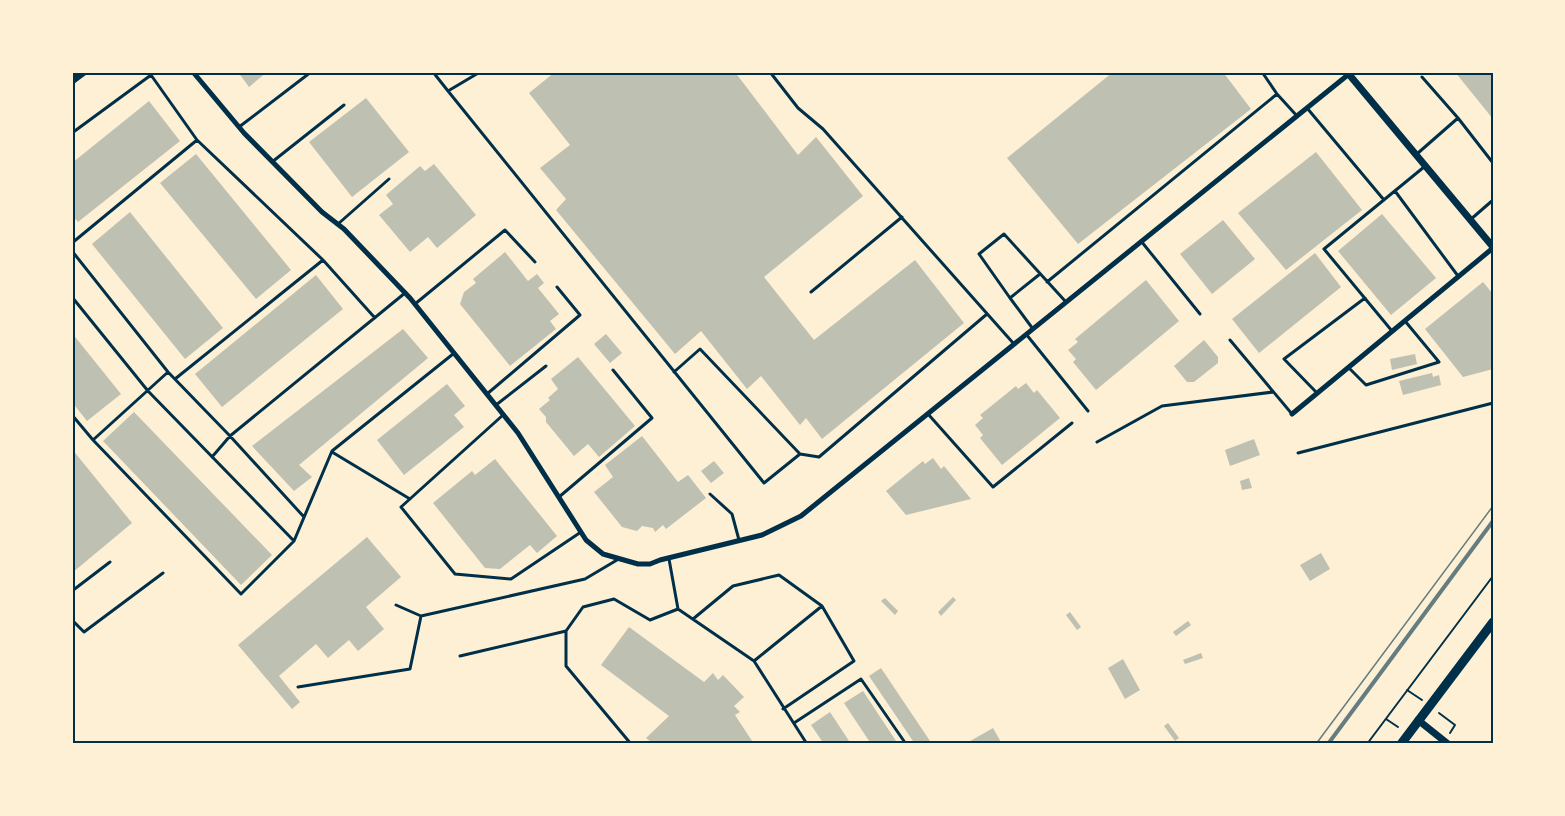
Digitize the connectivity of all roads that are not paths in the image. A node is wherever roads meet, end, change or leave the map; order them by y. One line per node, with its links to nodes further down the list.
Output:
1 (84, 72): 10 (street)
2 (193, 72): 17 (street)
3 (311, 72): 17 (lane)
4 (433, 72): 11 (lane)
5 (480, 72): 11 (lane)
6 (770, 72): 28 (lane)
7 (1262, 72): 12 (lane)
8 (1350, 72): 14 (street); 20 (street)
9 (1422, 77): 16 (lane)
10 (72, 81)
11 (448, 91): 62 (lane)
12 (1277, 94): 15 (lane); 39 (lane)
13 (344, 105): 21 (lane)
14 (1307, 108): 15 (street); 26 (lane)
15 (1297, 116): 31 (street)
16 (1458, 118): 20 (lane); 22 (lane)
17 (239, 127): 21 (street)
18 (72, 133): 19 (lane)
19 (197, 140): 32 (lane); 35 (lane)
20 (1416, 154): 23 (street)
21 (272, 162): 30 (street)
22 (1493, 163)
23 (1426, 166): 25 (lane); 29 (street)
24 (389, 179): 30 (lane)
25 (1395, 191): 26 (lane); 38 (lane)
26 (1384, 200): 45 (lane)
27 (1493, 200): 29 (lane)
28 (902, 217): 41 (lane); 48 (lane)
29 (1470, 220): 33 (street)
30 (338, 224): 42 (street)
31 (1141, 242): 46 (street); 49 (lane)
32 (72, 243)
33 (1493, 247): 38 (street)
34 (72, 251): 61 (lane)
35 (322, 260): 50 (lane); 63 (lane)
36 (535, 262): 47 (lane)
37 (1040, 274): 39 (lane); 44 (lane); 44 (lane)
38 (1458, 276): 51 (street)
39 (1047, 282): 46 (lane)
40 (557, 287): 67 (lane)
41 (811, 292)
42 (405, 293): 47 (street); 50 (lane)
43 (72, 297): 64 (lane)
44 (1010, 298): 52 (lane)
45 (1365, 298): 53 (lane); 66 (lane)
46 (1066, 302): 52 (street)
47 (415, 304): 57 (street)
48 (987, 314): 56 (lane); 81 (lane)
49 (1200, 314)
50 (375, 318): 76 (lane)
51 (1405, 321): 53 (street); 59 (lane)
52 (1033, 329): 54 (street)
53 (1392, 331): 59 (street)
54 (1026, 334): 56 (street); 70 (lane)
55 (1230, 340): 65 (lane)
56 (1014, 344): 72 (street)
57 (454, 352): 67 (street); 79 (lane)
58 (546, 366): 69 (lane)
59 (1349, 367): 66 (street)
60 (614, 370): 84 (lane)
61 (168, 372): 63 (lane); 64 (lane)
62 (675, 372): 81 (lane); 81 (lane)
63 (175, 379): 76 (lane)
64 (148, 391): 77 (lane); 82 (lane)
65 (1274, 392): 73 (lane); 78 (lane)
66 (1317, 393): 73 (street)
67 (487, 394): 69 (street)
68 (1493, 403): 80 (lane)
69 (496, 405): 74 (street)
70 (1088, 411)
71 (72, 414): 77 (lane)
72 (928, 414): 75 (lane); 88 (street)
73 (1292, 414)
74 (503, 415): 84 (street); 85 (lane)
75 (1071, 423)
76 (230, 436): 82 (lane); 86 (lane)
77 (93, 440): 89 (lane)
78 (1097, 442)
79 (332, 451): 85 (lane); 86 (lane)
80 (1298, 453)
81 (800, 454)
82 (212, 457): 89 (lane)
83 (710, 494): 88 (lane)
84 (559, 497): 87 (street)
85 (410, 499): 87 (lane)
86 (304, 517): 89 (lane)
87 (581, 532): 91 (street)
88 (739, 540): 90 (street)
89 (294, 541)
90 (669, 558): 91 (street); 97 (lane)
91 (619, 559): 98 (lane)
92 (110, 562): 94 (lane)
93 (163, 573): 100 (lane)
94 (72, 591)
95 (396, 605): 98 (lane)
96 (822, 606): 99 (lane); 104 (lane); 106 (lane)
97 (678, 609): 99 (lane); 102 (lane)
98 (421, 616): 105 (lane)
99 (693, 619): 104 (lane)
100 (72, 620)
101 (1493, 622): 107 (main road)
102 (566, 631): 103 (lane); 109 (lane)
103 (460, 656)
104 (754, 661): 106 (lane)
105 (298, 687)
106 (783, 709): 108 (lane)
107 (1418, 720): 112 (main road); 113 (street)
108 (793, 724): 110 (lane); 111 (lane)
109 (631, 744)
110 (807, 744)
111 (906, 744)
112 (1401, 744)
113 (1448, 744)

